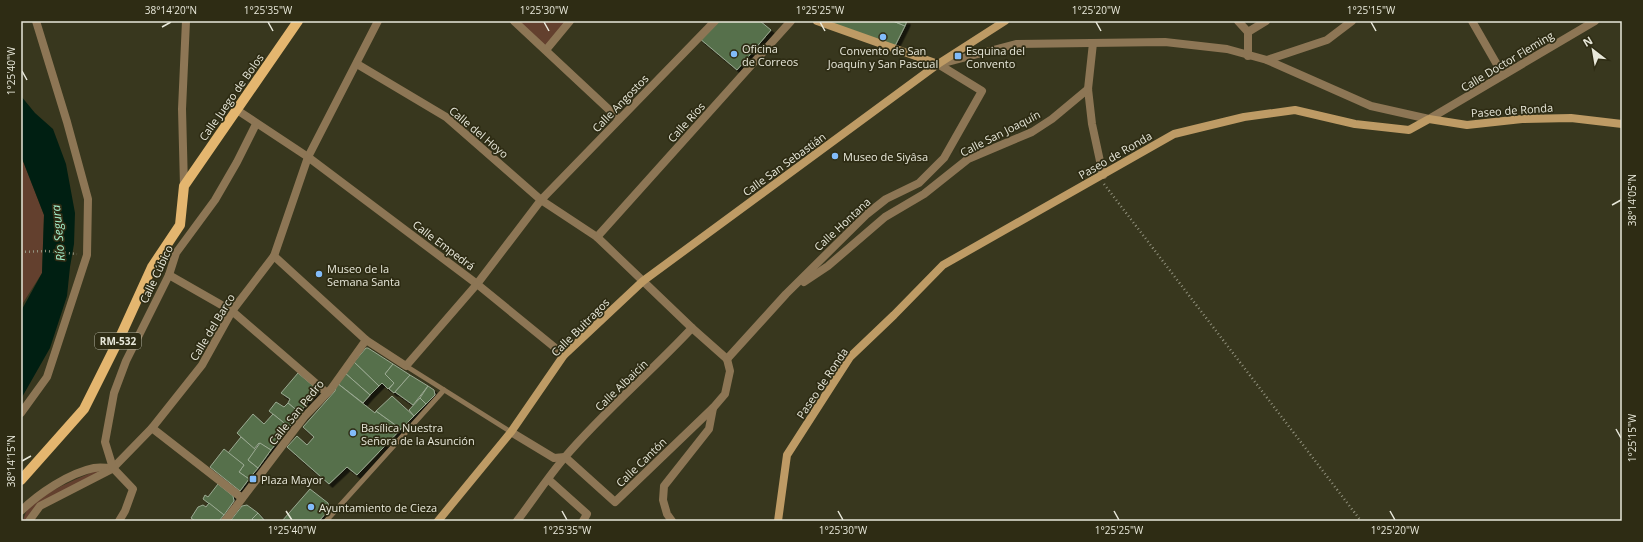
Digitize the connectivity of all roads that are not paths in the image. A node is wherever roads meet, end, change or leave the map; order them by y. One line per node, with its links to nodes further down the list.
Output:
1 (36, 21): 49 (street)
2 (186, 21): 32 (street)
3 (298, 21): 25 (main road, Calle Juego de Bolos / RM-532)
4 (378, 21): 21 (street, Calle del Barco)
5 (514, 21): 18 (street)
6 (570, 21): 18 (street)
7 (715, 21): 26 (street, Calle Angostos)
8 (791, 21): 34 (street, Calle Ríos)
9 (817, 21): 22 (main road)
10 (1005, 21): 22 (main road, Calle San Sebastián)
11 (1238, 21): 16 (street)
12 (1266, 21): 16 (street)
13 (1352, 21): 20 (street)
14 (1472, 21): 23 (street)
15 (1595, 21): 23 (street, Calle Doctor Fleming)
16 (1248, 32): 19 (street)
17 (1093, 43): 19 (street); 22 (street); 24 (street)
18 (546, 50): 26 (street)
19 (1248, 56): 20 (street)
20 (1267, 60): 27 (street)
21 (357, 64): 30 (street, Calle del Barco); 33 (street, Calle del Hoyo)
22 (938, 64): 37 (main road, Calle San Sebastián); 39 (street, Calle Hontana)
23 (1504, 75): 27 (street, Calle Doctor Fleming)
24 (1088, 89): 31 (street); 39 (street, Calle San Joaquín)
25 (237, 110): 28 (street, Calle Empedrá); 32 (main road, Calle Juego de Bolos / RM-532)
26 (619, 119): 33 (street, Calle Angostos)
27 (1429, 119): 29 (main road, Paseo de Ronda); 31 (main road, Paseo de Ronda)
28 (256, 124): 30 (street, Calle Empedrá); 36 (street, Calle Cúbico)
29 (1622, 124)
30 (308, 156): 35 (street, Calle del Barco); 38 (street, Calle Empedrá)
31 (1101, 176): 66 (main road, Paseo de Ronda)
32 (184, 186): 54 (main road, RM-532)
33 (541, 200): 34 (street, Calle del Hoyo); 38 (street, Calle Angostos)
34 (597, 237): 37 (street, Calle del Hoyo)
35 (274, 256): 40 (street, Calle del Barco); 42 (street)
36 (170, 275): 40 (street); 53 (street, Calle Cúbico)
37 (643, 281): 41 (street, Calle del Hoyo); 43 (main road, Calle Buitragos)
38 (477, 284): 43 (street, Calle Empedrá); 45 (street, Calle Angostos)
39 (786, 294): 44 (street, Calle Hontana)
40 (232, 311): 47 (street); 50 (street, Calle del Barco)
41 (692, 328): 44 (street, Calle del Hoyo); 52 (street, Calle Albaicín)
42 (366, 340): 45 (street); 47 (street, Calle San Pedro)
43 (564, 355): 51 (main road, Calle Buitragos)
44 (727, 359): 48 (street)
45 (406, 366): 46 (lane)
46 (444, 390): 51 (lane); 61 (lane)
47 (327, 393): 56 (street, Calle San Pedro)
48 (713, 408): 52 (street, Calle Cantón); 65 (street)
49 (21, 413)
50 (152, 428): 53 (street, Calle del Barco); 56 (street)
51 (511, 432): 52 (street); 62 (main road, Calle Buitragos)
52 (565, 457): 55 (street, Calle Albaicín)
53 (113, 468): 57 (street); 58 (street, Calle del Barco); 59 (street)
54 (21, 480)
55 (549, 480): 63 (street, Calle Albaicín); 64 (street)
56 (242, 498): 60 (street, Calle San Pedro)
57 (21, 511)
58 (29, 521)
59 (119, 521)
60 (225, 521)
61 (326, 521)
62 (438, 521)
63 (517, 521)
64 (583, 521)
65 (672, 521)
66 (778, 521)

